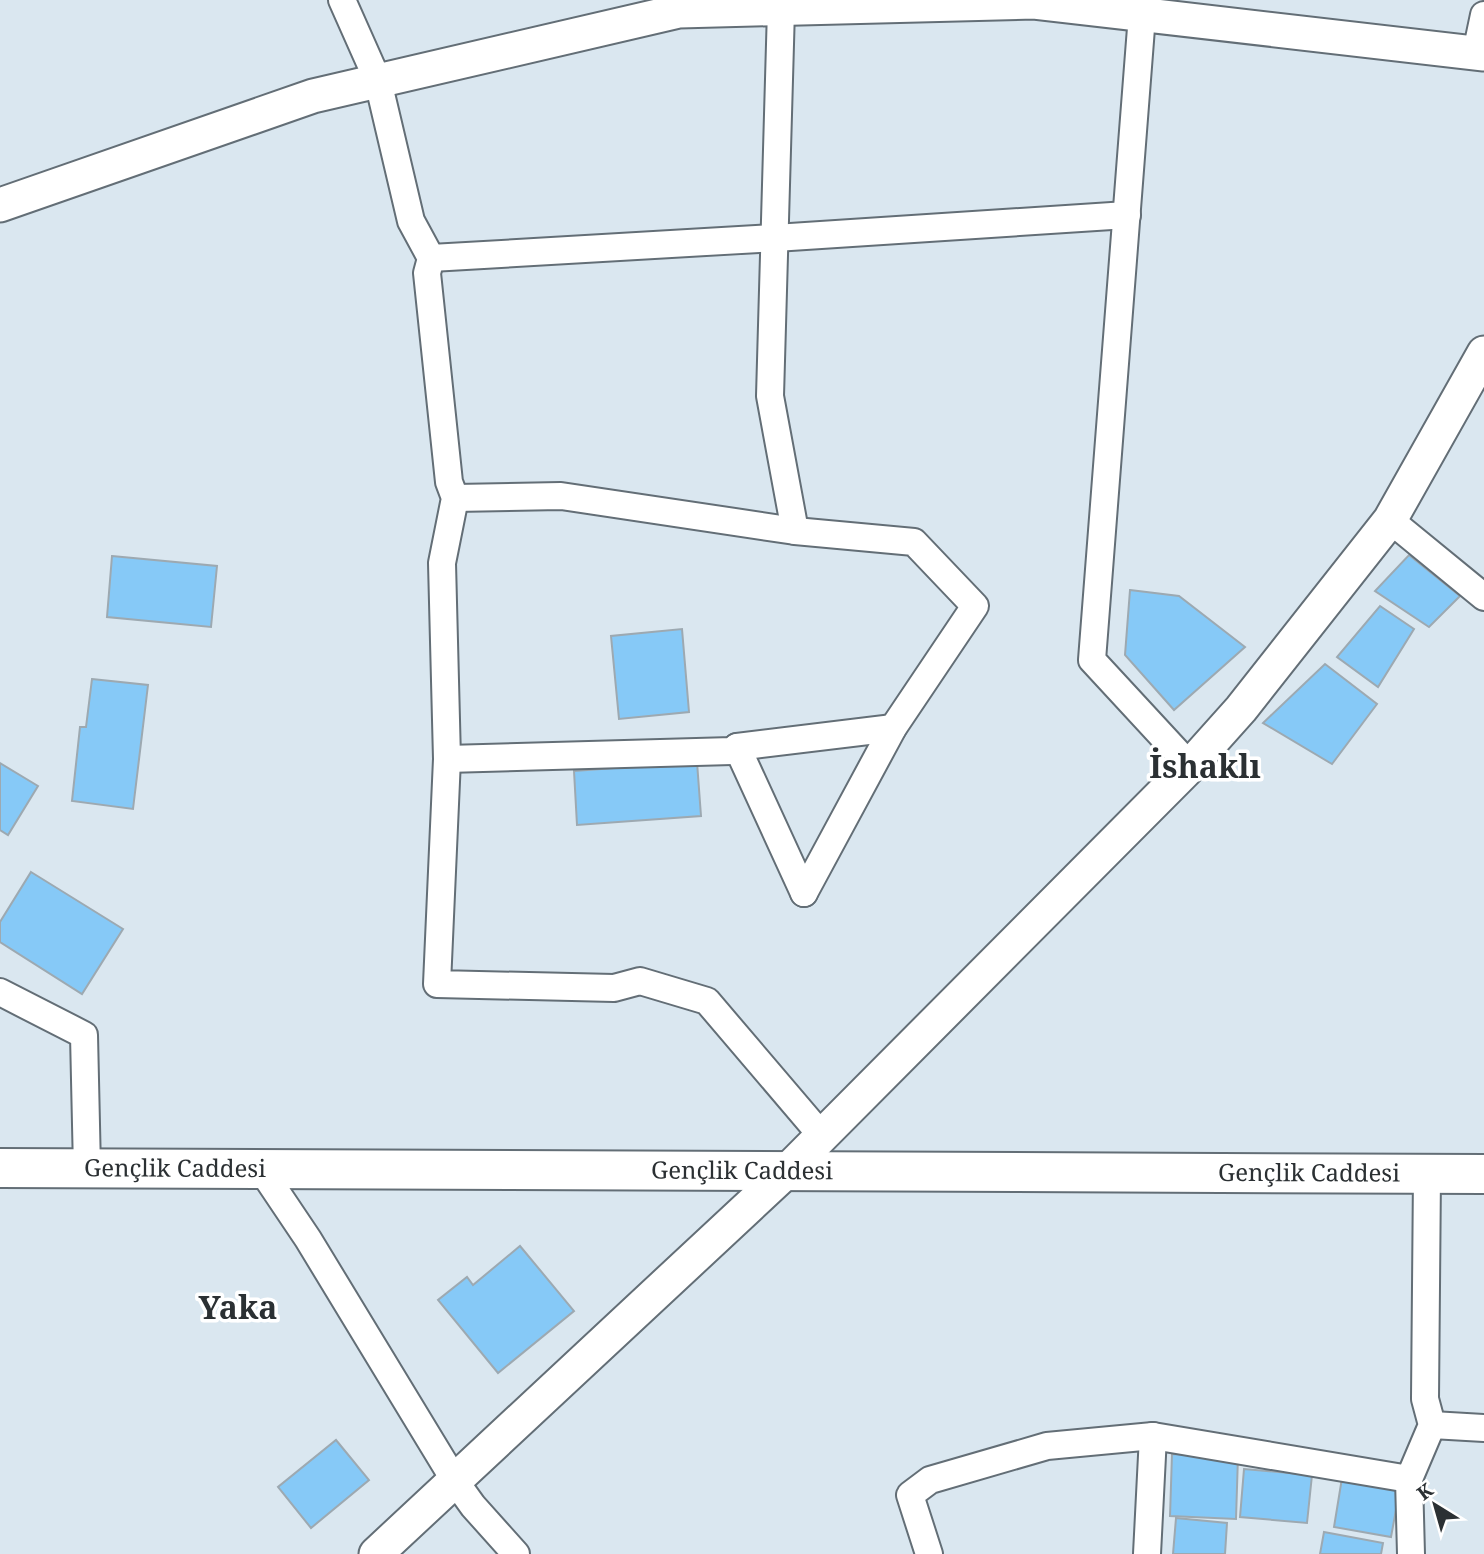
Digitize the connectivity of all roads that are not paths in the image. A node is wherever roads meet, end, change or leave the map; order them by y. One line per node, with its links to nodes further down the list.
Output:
1 (342, 0): 7 (street)
2 (680, 6): 3 (street); 7 (street)
3 (781, 9): 4 (street); 10 (street)
4 (1142, 15): 6 (street); 9 (street)
5 (1484, 15): 6 (street)
6 (1480, 53)
7 (378, 81): 8 (street); 11 (street)
8 (0, 205)
9 (1127, 215): 10 (street); 20 (street)
10 (775, 238): 11 (street); 15 (street)
11 (430, 258): 13 (street)
12 (1484, 353): 14 (street)
13 (455, 498): 15 (street); 19 (street)
14 (1390, 520): 16 (street); 20 (street)
15 (795, 531): 17 (street)
16 (1484, 597)
17 (893, 728): 18 (street); 18 (street)
18 (737, 747): 19 (street)
19 (447, 759): 22 (street)
20 (1190, 766): 22 (street)
21 (0, 992): 24 (street)
22 (822, 1136): 26 (street)
23 (0, 1168): 24 (main road, Gençlik Caddesi)
24 (87, 1169): 25 (main road, Gençlik Caddesi)
25 (261, 1169): 26 (main road, Gençlik Caddesi); 33 (street)
26 (787, 1171): 27 (main road, Gençlik Caddesi); 33 (street)
27 (1427, 1174): 28 (main road, Gençlik Caddesi); 29 (street)
28 (1484, 1174)
29 (1432, 1426): 30 (street); 32 (street)
30 (1484, 1428)
31 (1153, 1436): 32 (street); 36 (street); 37 (street)
32 (1409, 1479): 38 (street)
33 (454, 1481): 34 (street); 35 (street)
34 (376, 1554)
35 (516, 1554)
36 (929, 1554)
37 (1147, 1554)
38 (1411, 1554)

